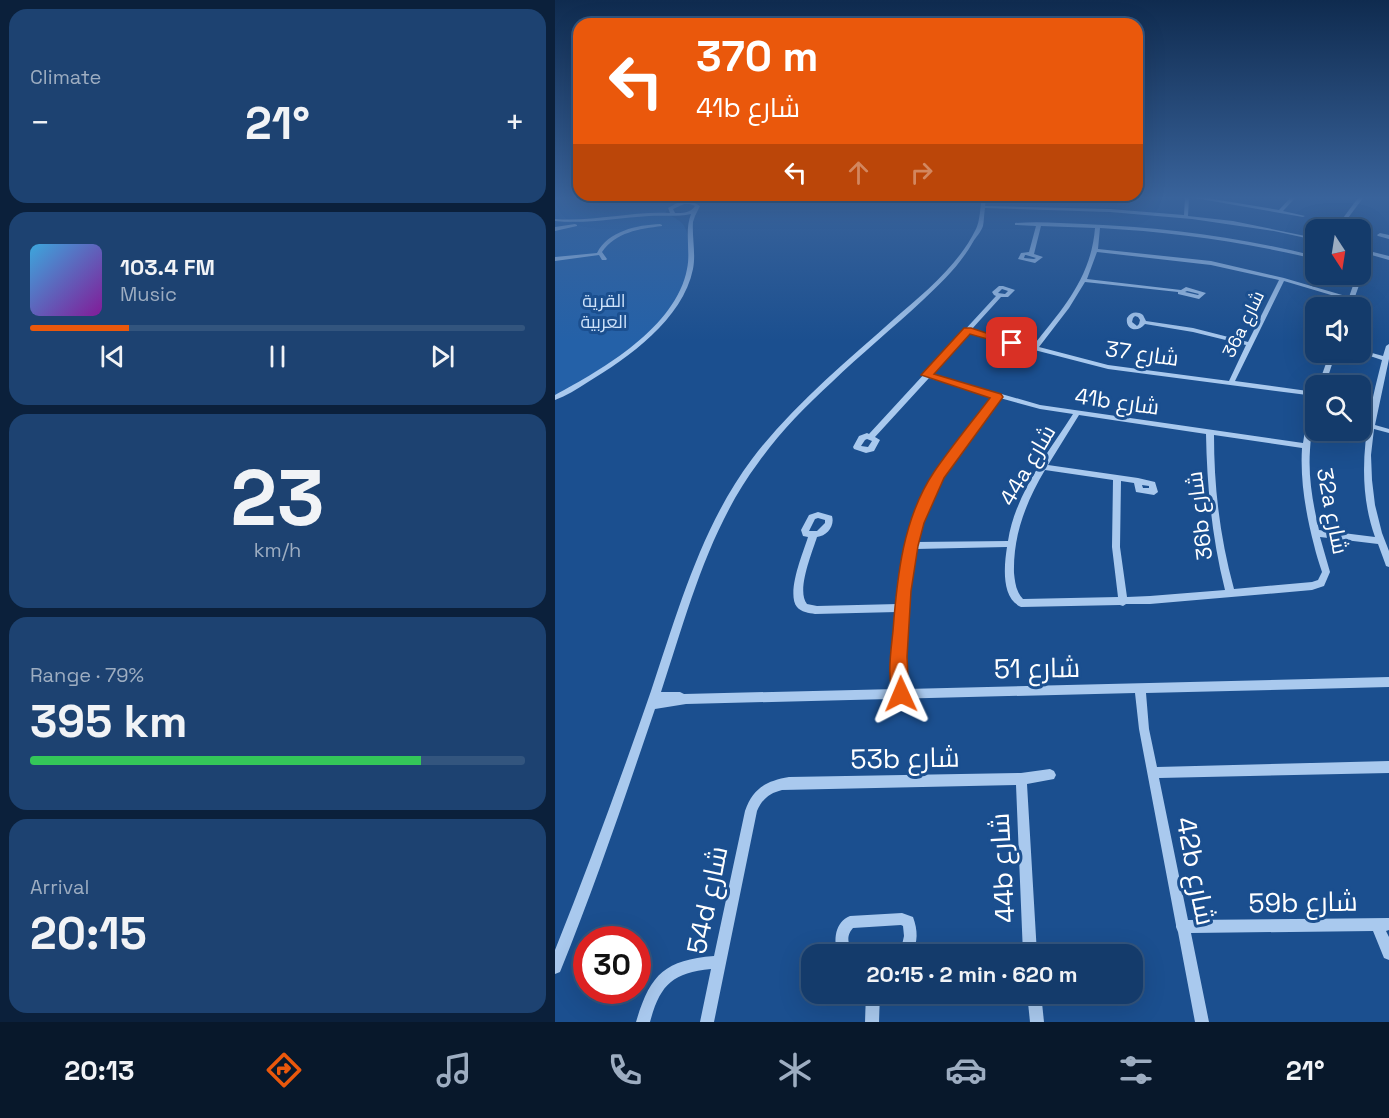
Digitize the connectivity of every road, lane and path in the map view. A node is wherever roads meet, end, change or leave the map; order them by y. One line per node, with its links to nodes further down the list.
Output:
1 (603, 246): 10 (street)
2 (691, 246): 33 (street)
3 (970, 246): 58 (street)
4 (1033, 246): 11 (street)
5 (1096, 246): 8 (street)
6 (1264, 246): 9 (street)
7 (1299, 246): 9 (street)
8 (1096, 250): 17 (street); 18 (street)
9 (1296, 252): 12 (street)
10 (598, 254): 15 (street); 16 (street)
11 (1031, 254)
12 (1305, 254)
13 (1371, 254): 14 (street)
14 (1389, 258)
15 (555, 259)
16 (604, 259)
17 (1282, 279): 21 (street); 24 (street, 36a شارع)
18 (1085, 280): 19 (street); 26 (street)
19 (1180, 291)
20 (1000, 295): 23 (street)
21 (1343, 297)
22 (1142, 322): 24 (street)
23 (967, 331): 26 (street, شارع 37); 29 (street)
24 (1250, 344): 30 (street, 36a شارع)
25 (1389, 346): 28 (street)
26 (1034, 349): 30 (street, شارع 37)
27 (1371, 355): 28 (street)
28 (1386, 359): 35 (street)
29 (927, 375): 32 (street, 41b شارع); 39 (street)
30 (1231, 383): 31 (street, شارع 37)
31 (1305, 393)
32 (997, 397): 34 (street, 41b شارع); 50 (street)
33 (555, 398)
34 (1077, 413): 38 (street, 41b شارع); 43 (street, 44a شارع)
35 (1371, 419)
36 (1371, 423): 37 (street)
37 (1389, 430)
38 (1210, 433): 42 (street, 41b شارع); 52 (street, 36b شارع)
39 (871, 437)
40 (1307, 441): 42 (street, 32a شارع)
41 (1367, 441): 48 (street)
42 (1306, 446): 46 (street, 32a شارع)
43 (1045, 467): 44 (street); 49 (street, 44a شارع)
44 (1117, 479): 45 (street); 53 (street)
45 (1138, 482)
46 (1315, 533): 48 (street); 52 (street, 32a شارع)
47 (813, 536): 54 (street)
48 (1380, 541): 51 (street)
49 (1010, 544): 50 (street); 53 (street, 44a شارع)
50 (910, 546): 54 (street)
51 (1389, 563)
52 (1230, 593): 53 (street)
53 (1123, 602)
54 (902, 608): 57 (street)
55 (1389, 682): 56 (street, شارع 51)
56 (1136, 688): 57 (street, شارع 51); 60 (street, 42b شارع)
57 (897, 694): 58 (street, شارع 51)
58 (653, 700): 71 (street)
59 (1389, 767): 60 (street)
60 (1153, 773): 65 (street, 42b شارع)
61 (1050, 775): 62 (street, 53b شارع)
62 (1021, 779): 63 (street, 53b شارع); 68 (street, 44b شارع)
63 (762, 792): 70 (street, 54d شارع)
64 (1383, 925): 65 (street, 59b شارع); 69 (street)
65 (1182, 927): 78 (street, 42b شارع)
66 (841, 944): 67 (street)
67 (908, 944)
68 (1030, 944)
69 (1389, 953)
70 (719, 962): 74 (street); 75 (street, 54d شارع)
71 (555, 967)
72 (873, 1004): 76 (street)
73 (1035, 1004): 77 (street)
74 (643, 1022)
75 (707, 1022)
76 (872, 1022)
77 (1037, 1022)
78 (1202, 1022)

